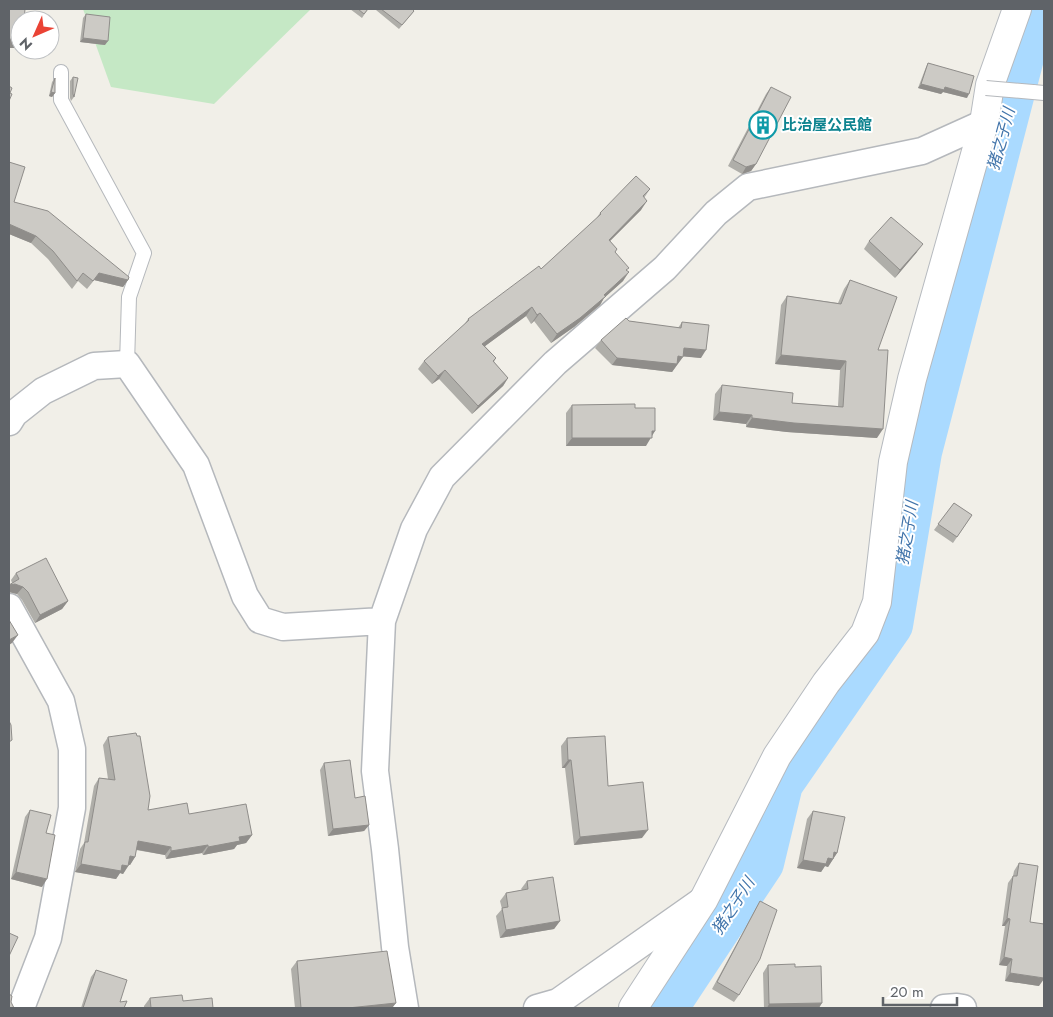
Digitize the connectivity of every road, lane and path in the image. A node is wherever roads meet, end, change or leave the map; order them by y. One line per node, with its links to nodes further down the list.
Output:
1 (1016, 9): 5 (street)
2 (61, 72): 6 (lane)
3 (986, 88): 4 (lane, bridge)
4 (1039, 92)
5 (984, 123): 9 (street); 10 (street)
6 (127, 364): 7 (street); 9 (street)
7 (9, 422)
8 (9, 607): 12 (street)
9 (382, 622): 13 (street)
10 (704, 899): 11 (street); 14 (street)
11 (553, 1006)
12 (21, 1008)
13 (405, 1008)
14 (633, 1008)
15 (944, 1008): 16 (street)
16 (964, 1008)

